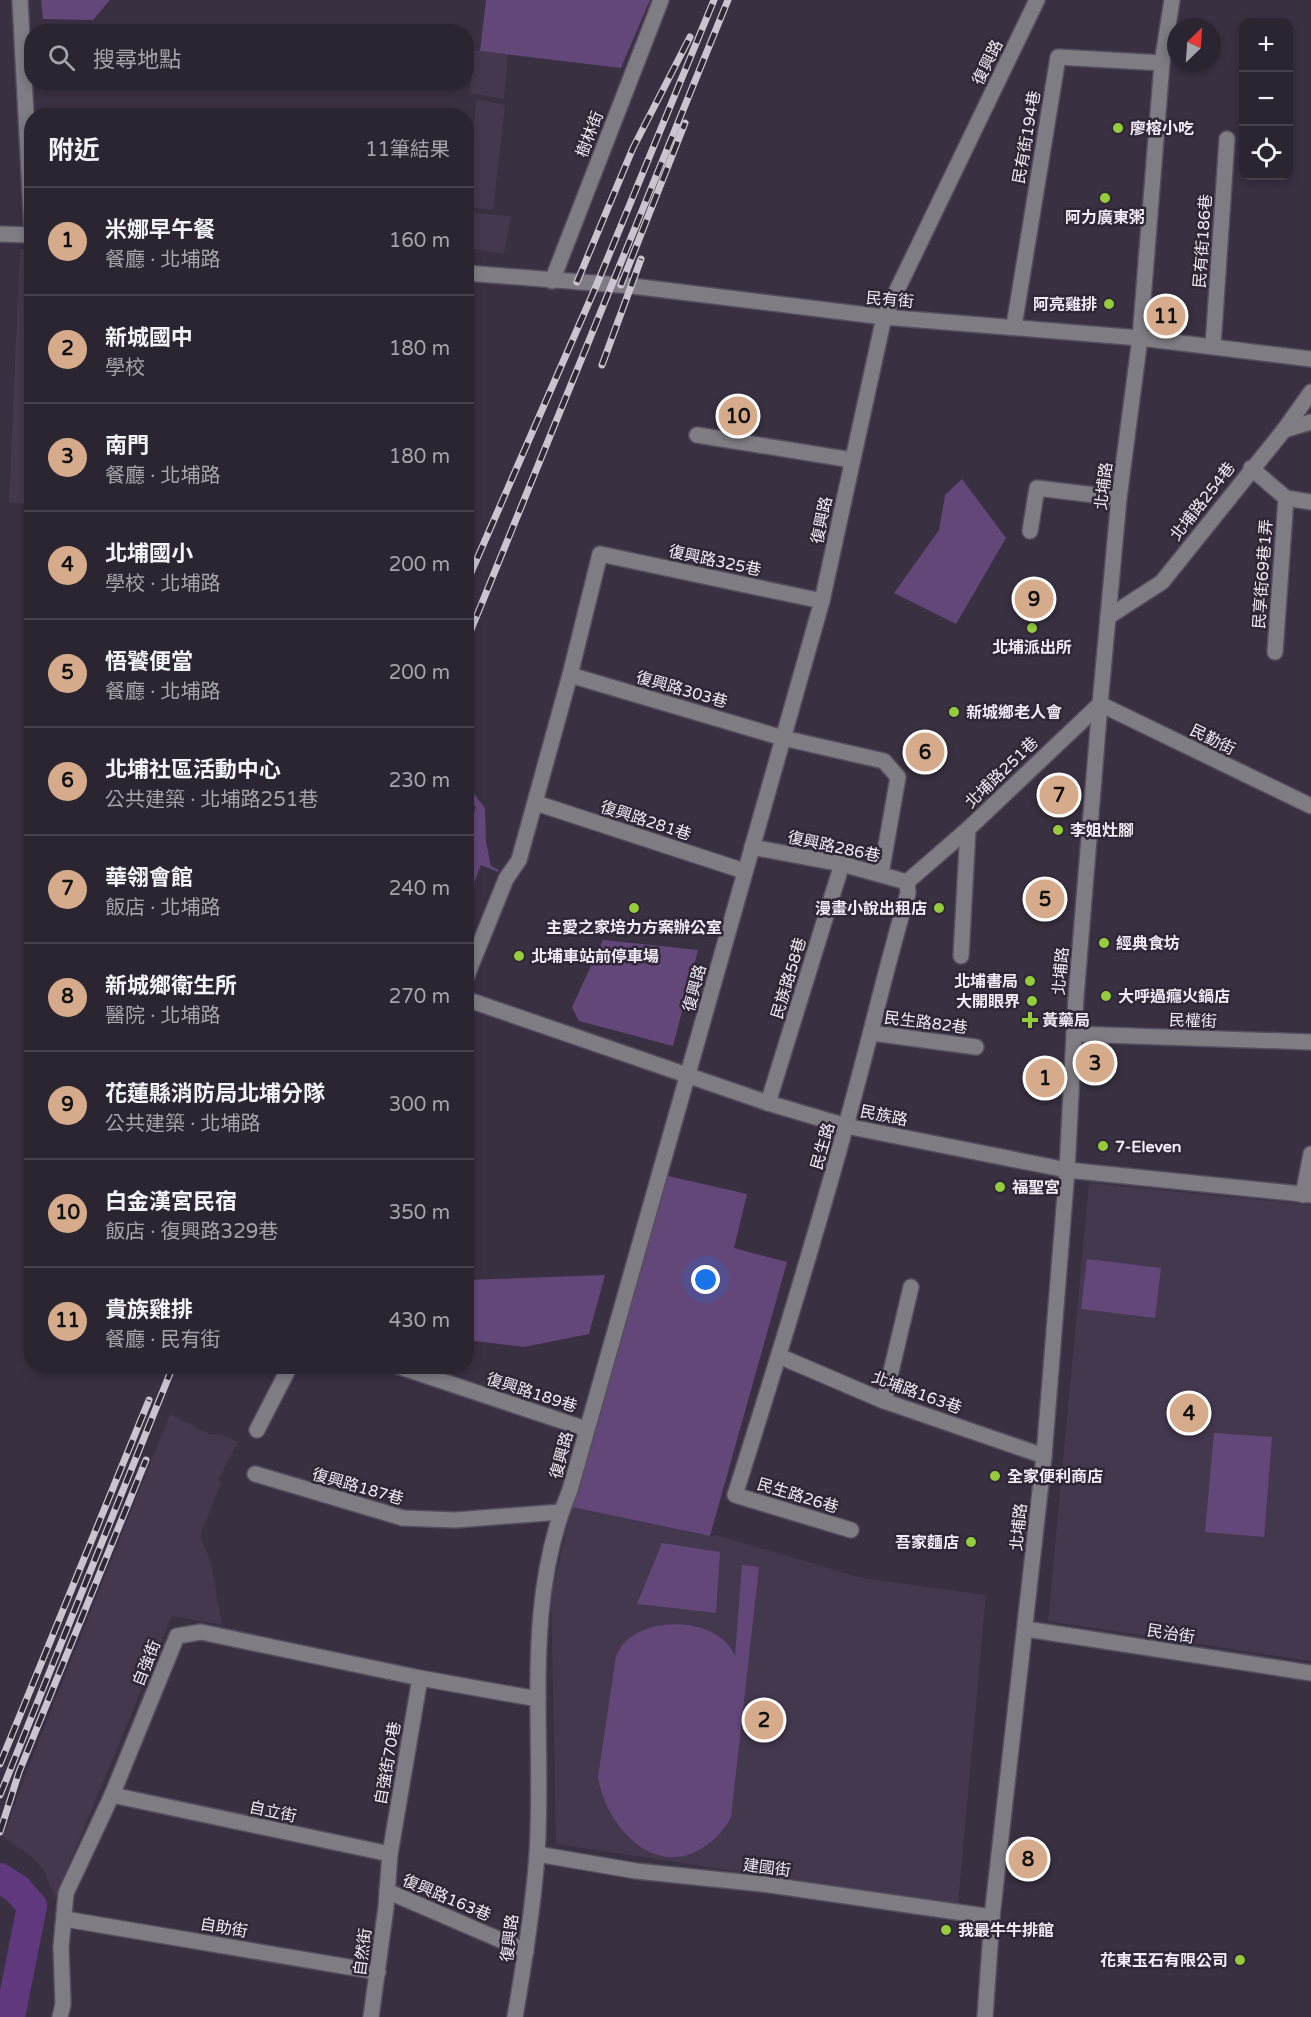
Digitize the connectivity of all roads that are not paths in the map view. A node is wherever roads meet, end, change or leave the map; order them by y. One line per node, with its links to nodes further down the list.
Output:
1 (20, 0): 6 (street)
2 (661, 0): 13 (street, 樹林街)
3 (1037, 0): 14 (street, 復興路)
4 (1172, 0): 5 (street, 北埔路)
5 (1162, 63): 15 (street, 民有街194巷); 16 (street, 北埔路)
6 (24, 78)
7 (25, 90): 8 (street)
8 (26, 108)
9 (1227, 139): 17 (street, 民有街186巷)
10 (24, 233): 11 (street)
11 (5, 234)
12 (474, 274): 13 (street, 民有街)
13 (552, 280): 14 (street, 民有街)
14 (884, 317): 15 (street, 民有街); 23 (street, 復興路)
15 (1014, 326): 16 (street, 民有街)
16 (1140, 338): 17 (street, 民有街); 25 (street, 北埔路)
17 (1213, 346): 18 (street, 民有街)
18 (1311, 359)
19 (1311, 392): 21 (street, 北埔路254巷)
20 (1311, 422): 21 (street)
21 (1284, 430): 24 (street, 北埔路254巷)
22 (698, 435): 23 (street)
23 (852, 460): 29 (street, 復興路)
24 (1251, 468): 26 (street); 30 (street, 北埔路254巷)
25 (1119, 498): 28 (street); 30 (street, 北埔路)
26 (1286, 498): 27 (street); 31 (street, 民享街69巷1弄)
27 (1311, 501)
28 (1030, 531)
29 (822, 601): 32 (street, 復興路325巷); 34 (street, 復興路)
30 (1108, 617): 33 (street, 北埔路)
31 (1275, 652)
32 (570, 675): 34 (street, 復興路303巷); 35 (street)
33 (1100, 704): 36 (street, 民勤街); 37 (street, 北埔路251巷); 47 (street, 北埔路)
34 (783, 738): 38 (street, 復興路); 41 (street, 復興路303巷)
35 (536, 803): 40 (street, 復興路281巷); 44 (street)
36 (1311, 806)
37 (968, 829): 42 (street); 43 (street, 北埔路251巷)
38 (752, 847): 39 (street, 復興路286巷); 40 (street, 復興路)
39 (842, 864): 41 (street, 復興路286巷); 51 (street, 民族路58巷)
40 (744, 872): 50 (street, 復興路)
41 (881, 874): 42 (street, 復興路286巷)
42 (907, 882): 46 (street, 民生路)
43 (961, 956)
44 (474, 959)
45 (474, 1002): 50 (street, 民族路)
46 (872, 1033): 49 (street, 民生路82巷); 52 (street, 民生路)
47 (1074, 1034): 48 (street, 民權街); 54 (street, 北埔路)
48 (1311, 1042)
49 (976, 1047)
50 (689, 1076): 51 (street, 民族路); 61 (street, 復興路)
51 (768, 1103): 52 (street, 民族路)
52 (846, 1126): 54 (street, 民族路); 57 (street, 民生路)
53 (1311, 1154): 55 (street)
54 (1067, 1170): 55 (street, 民族路); 63 (street, 北埔路)
55 (1307, 1195)
56 (911, 1287): 60 (street)
57 (779, 1356): 60 (street, 北埔路163巷); 65 (street, 民生路)
58 (286, 1374): 62 (street)
59 (421, 1374): 61 (street, 復興路189巷)
60 (884, 1401): 63 (street, 北埔路163巷)
61 (586, 1429): 66 (street, 復興路)
62 (257, 1430)
63 (1044, 1456): 68 (street, 北埔路)
64 (255, 1474): 66 (street, 復興路187巷)
65 (735, 1495): 67 (street, 民生路26巷)
66 (561, 1512): 71 (street, 復興路)
67 (851, 1530)
68 (1026, 1629): 69 (street, 民治街); 76 (street, 北埔路)
69 (1311, 1673)
70 (420, 1678): 71 (street, 自強街); 72 (street, 自強街); 73 (street, 自強街70巷)
71 (538, 1699): 74 (street, 復興路)
72 (112, 1795): 73 (street, 自立街); 77 (street, 自強街)
73 (390, 1854): 75 (street)
74 (537, 1854): 76 (street, 建國街); 78 (street, 復興路)
75 (387, 1891): 78 (street, 復興路163巷); 79 (street, 自然街)
76 (992, 1917): 83 (street, 北埔路)
77 (65, 1919): 79 (street, 自助街); 80 (street, 自強街)
78 (526, 1951): 82 (street, 復興路)
79 (378, 1972): 81 (street, 自然街)
80 (60, 2017)
81 (371, 2017)
82 (515, 2017)
83 (985, 2017)

